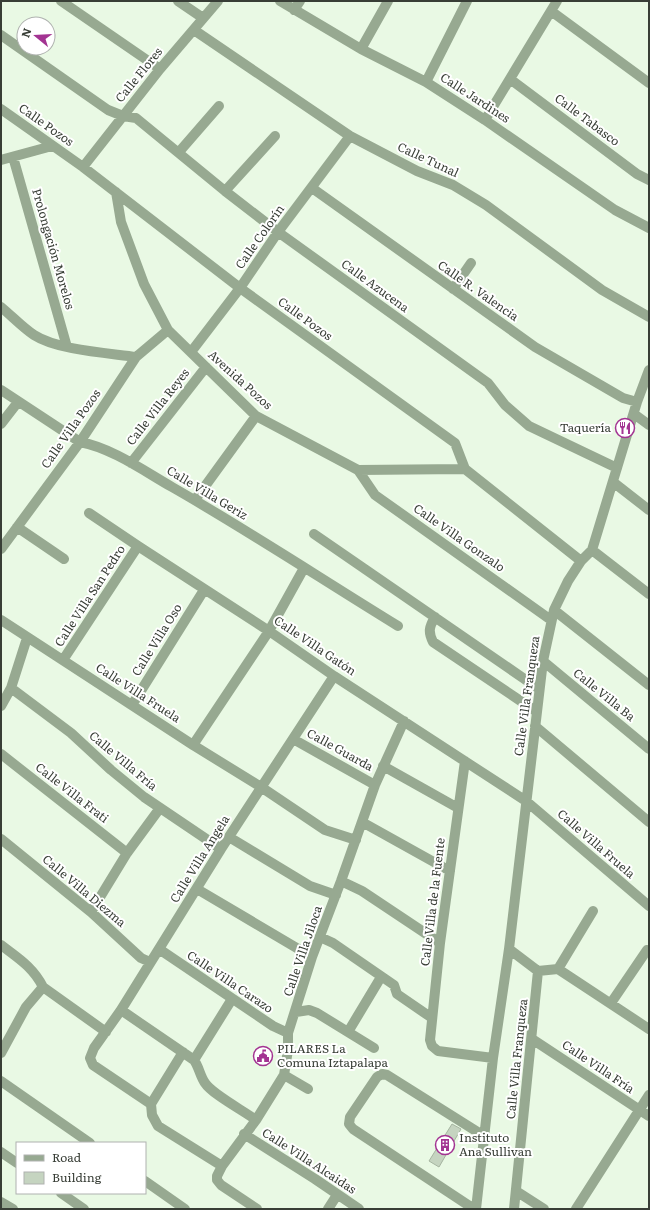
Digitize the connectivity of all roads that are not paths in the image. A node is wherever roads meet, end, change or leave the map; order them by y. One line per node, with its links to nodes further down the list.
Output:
1 (61, 1): 15 (street)
2 (178, 1): 11 (street)
3 (218, 1): 11 (street, Calle Flores)
4 (280, 1): 9 (street, Calle Jardines)
5 (300, 1): 9 (street)
6 (388, 1): 14 (street)
7 (467, 1): 17 (street)
8 (557, 1): 10 (street)
9 (294, 10): 14 (street, Calle Jardines)
10 (551, 11): 16 (street); 18 (street)
11 (203, 18): 12 (street, Calle Flores)
12 (194, 30): 15 (street, Calle Flores); 24 (street, Calle Tunal)
13 (1, 35): 21 (street, Calle Azucena)
14 (361, 49): 17 (street, Calle Jardines)
15 (160, 68): 21 (street, Calle Flores)
16 (510, 79): 22 (street); 30 (street, Calle Tabasco)
17 (426, 82): 22 (street, Calle Jardines)
18 (649, 83)
19 (219, 106): 26 (street)
20 (1, 109): 25 (street, Calle Pozos)
21 (124, 116): 26 (street, Calle Azucena); 29 (street, Calle Flores)
22 (485, 120): 34 (street, Calle Jardines)
23 (275, 136): 32 (street)
24 (350, 136): 31 (street, Calle Colorín); 40 (street, Calle Tunal)
25 (52, 146): 27 (street); 29 (street, Calle Pozos)
26 (179, 152): 32 (street, Calle Azucena)
27 (14, 157): 28 (street); 42 (street, Prolongación Morelos)
28 (1, 160)
29 (83, 167): 33 (street, Calle Pozos)
30 (649, 180)
31 (312, 188): 35 (street, Calle Colorín); 38 (street, Calle R. Valencia)
32 (225, 191): 35 (street, Calle Azucena)
33 (116, 192): 37 (street, Calle Pozos); 41 (street, Avenida Pozos)
34 (649, 228)
35 (278, 232): 37 (street, Calle Colorín); 56 (street, Calle Azucena)
36 (471, 263): 38 (street)
37 (240, 288): 43 (street, Calle Colorín); 57 (street, Calle Pozos)
38 (453, 289): 49 (street, Calle R. Valencia)
39 (1, 307): 42 (street)
40 (649, 318)
41 (168, 330): 43 (street, Avenida Pozos); 44 (street, Calle Villa Pozos)
42 (67, 347): 44 (street)
43 (191, 352): 45 (street, Avenida Pozos)
44 (136, 357): 54 (street, Calle Villa Pozos)
45 (206, 367): 51 (street, Avenida Pozos); 55 (street, Calle Villa Reyes)
46 (649, 370): 49 (street, Calle Villa Franqueza)
47 (1, 390): 48 (street, Calle Villa Geriz)
48 (18, 402): 52 (street); 54 (street, Calle Villa Geriz)
49 (637, 402): 50 (street, Calle Villa Franqueza)
50 (634, 414): 53 (street); 56 (street, Calle Villa Franqueza)
51 (256, 416): 58 (street, Avenida Pozos); 60 (street)
52 (1, 424)
53 (649, 425)
54 (80, 442): 55 (street, Calle Villa Geriz); 63 (street, Calle Villa Pozos)
55 (131, 463): 60 (street, Calle Villa Geriz)
56 (617, 468): 59 (street, Calle Villa Franqueza)
57 (465, 469): 58 (street, Avenida Pozos); 69 (street)
58 (358, 470): 73 (street, Calle Villa Gonzalo)
59 (612, 482): 61 (street); 67 (street, Calle Villa Franqueza)
60 (195, 500): 70 (street, Calle Villa Geriz)
61 (649, 510)
62 (89, 513): 65 (street, Calle Villa Gatón)
63 (17, 527): 66 (street, Calle Villa Pozos); 68 (street)
64 (314, 534): 74 (street)
65 (138, 546): 71 (street, Calle Villa Gatón); 79 (street, Calle Villa San Pedro)
66 (1, 549)
67 (592, 550): 69 (street, Calle Villa Franqueza); 72 (street)
68 (64, 559)
69 (581, 561): 73 (street, Calle Villa Franqueza)
70 (304, 568): 76 (street, Calle Villa Geriz); 77 (street)
71 (204, 590): 77 (street, Calle Villa Gatón); 85 (street, Calle Villa Oso)
72 (649, 594)
73 (553, 615): 80 (street, Calle Villa Franqueza); 82 (street)
74 (434, 617): 84 (street); 87 (street)
75 (1, 620): 78 (street, Calle Villa Fruela)
76 (398, 626)
77 (269, 631): 81 (street, Calle Villa Gatón); 91 (street)
78 (27, 638): 79 (street, Calle Villa Fruela); 83 (street)
79 (63, 660): 85 (street, Calle Villa Fruela)
80 (542, 661): 84 (street, Calle Villa Franqueza); 92 (street, Calle Villa Ba)
81 (334, 676): 88 (street, Calle Villa Gatón); 90 (street, Calle Villa Angela)
82 (649, 685)
83 (11, 688): 86 (street); 99 (street, Calle Villa Fría)
84 (540, 689): 87 (street, Calle Villa Franqueza)
85 (132, 705): 91 (street, Calle Villa Fruela)
86 (1, 706)
87 (537, 712): 89 (street, Calle Villa Franqueza)
88 (404, 721): 94 (street, Calle Villa Gatón); 95 (street, Calle Villa Jiloca)
89 (535, 726): 98 (street, Calle Villa Franqueza); 102 (street)
90 (293, 739): 96 (street, Calle Guarda); 97 (street, Calle Villa Angela)
91 (193, 745): 97 (street, Calle Villa Fruela)
92 (649, 749)
93 (1, 754): 107 (street, Calle Villa Frati)
94 (465, 761): 98 (street, Calle Villa Gatón); 100 (street, Calle Villa de la Fuente)
95 (383, 766): 96 (street, Calle Villa Jiloca); 100 (street, Calle Guarda)
96 (375, 785): 101 (street, Calle Villa Jiloca)
97 (261, 787): 103 (street, Calle Villa Angela); 105 (street, Calle Villa Fruela)
98 (526, 801): 112 (street, Calle Villa Fruela); 119 (street, Calle Villa Franqueza)
99 (160, 808): 106 (street, Calle Villa Fría); 107 (street)
100 (458, 808): 108 (street, Calle Villa de la Fuente)
101 (362, 822): 105 (street, Calle Villa Jiloca); 108 (street)
102 (649, 822)
103 (229, 837): 106 (street, Calle Villa Angela); 111 (street)
104 (1, 840): 114 (street, Calle Villa Diezma)
105 (356, 840): 109 (street, Calle Villa Jiloca)
106 (222, 849): 110 (street, Calle Villa Angela)
107 (127, 853): 114 (street)
108 (450, 871): 116 (street, Calle Villa de la Fuente)
109 (341, 881): 111 (street, Calle Villa Jiloca); 116 (street)
110 (197, 889): 118 (street, Calle Villa Angela); 121 (street)
111 (336, 895): 115 (street, Calle Villa Jiloca)
112 (649, 906)
113 (593, 911): 123 (street)
114 (91, 912): 122 (street, Calle Villa Diezma)
115 (320, 937): 121 (street, Calle Villa Jiloca); 125 (street)
116 (440, 943): 131 (street, Calle Villa de la Fuente)
117 (1, 945): 126 (street)
118 (158, 949): 122 (street, Calle Villa Angela); 127 (street, Calle Villa Carazo)
119 (509, 949): 124 (street); 140 (street, Calle Villa Franqueza)
120 (647, 950): 128 (street)
121 (312, 957): 130 (street, Calle Villa Jiloca)
122 (150, 962): 129 (street, Calle Villa Angela)
123 (558, 969): 124 (street); 128 (street)
124 (538, 971): 136 (street, Calle Villa Franqueza)
125 (381, 977): 131 (street); 134 (street)
126 (43, 988): 133 (street); 139 (street)
127 (232, 999): 135 (street, Calle Villa Carazo); 141 (street)
128 (611, 1003): 132 (street)
129 (121, 1010): 133 (street, Calle Villa Angela); 138 (street)
130 (296, 1012): 134 (street); 135 (street, Calle Villa Jiloca)
131 (432, 1018): 140 (street, Calle Villa de la Fuente)
132 (649, 1029)
133 (106, 1032): 146 (street, Calle Villa Angela)
134 (348, 1032): 137 (street)
135 (288, 1033): 142 (street, Calle Villa Jiloca)
136 (532, 1039): 147 (street, Calle Villa Fría); 157 (street, Calle Villa Franqueza)
137 (374, 1048)
138 (183, 1052): 141 (street); 146 (street)
139 (1, 1053)
140 (493, 1058): 151 (street, Calle Villa Franqueza)
141 (194, 1060): 149 (street)
142 (284, 1075): 144 (street); 149 (street, Calle Villa Jiloca)
143 (1, 1081): 152 (street)
144 (308, 1089)
145 (649, 1095): 147 (street)
146 (151, 1104): 155 (street)
147 (639, 1110): 148 (street, Calle Villa Fría); 170 (street)
148 (649, 1116)
149 (256, 1120): 150 (street, Calle Villa Jiloca)
150 (244, 1134): 155 (street, Calle Villa Jiloca); 159 (street, Calle Villa Alcaidas)
151 (484, 1136): 167 (street, Calle Villa Franqueza); 167 (street)
152 (89, 1142)
153 (1, 1152): 154 (street)
154 (16, 1162)
155 (222, 1166): 164 (street, Calle Villa Jiloca)
156 (146, 1182): 163 (street)
157 (516, 1191): 168 (street, Calle Villa Franqueza); 169 (street)
158 (62, 1194): 162 (street)
159 (337, 1195): 165 (street); 166 (street, Calle Villa Alcaidas)
160 (1, 1202): 161 (street)
161 (13, 1209)
162 (84, 1209)
163 (185, 1209)
164 (257, 1209)
165 (328, 1209)
166 (359, 1209)
167 (475, 1209)
168 (514, 1209)
169 (544, 1209)
170 (576, 1209)

